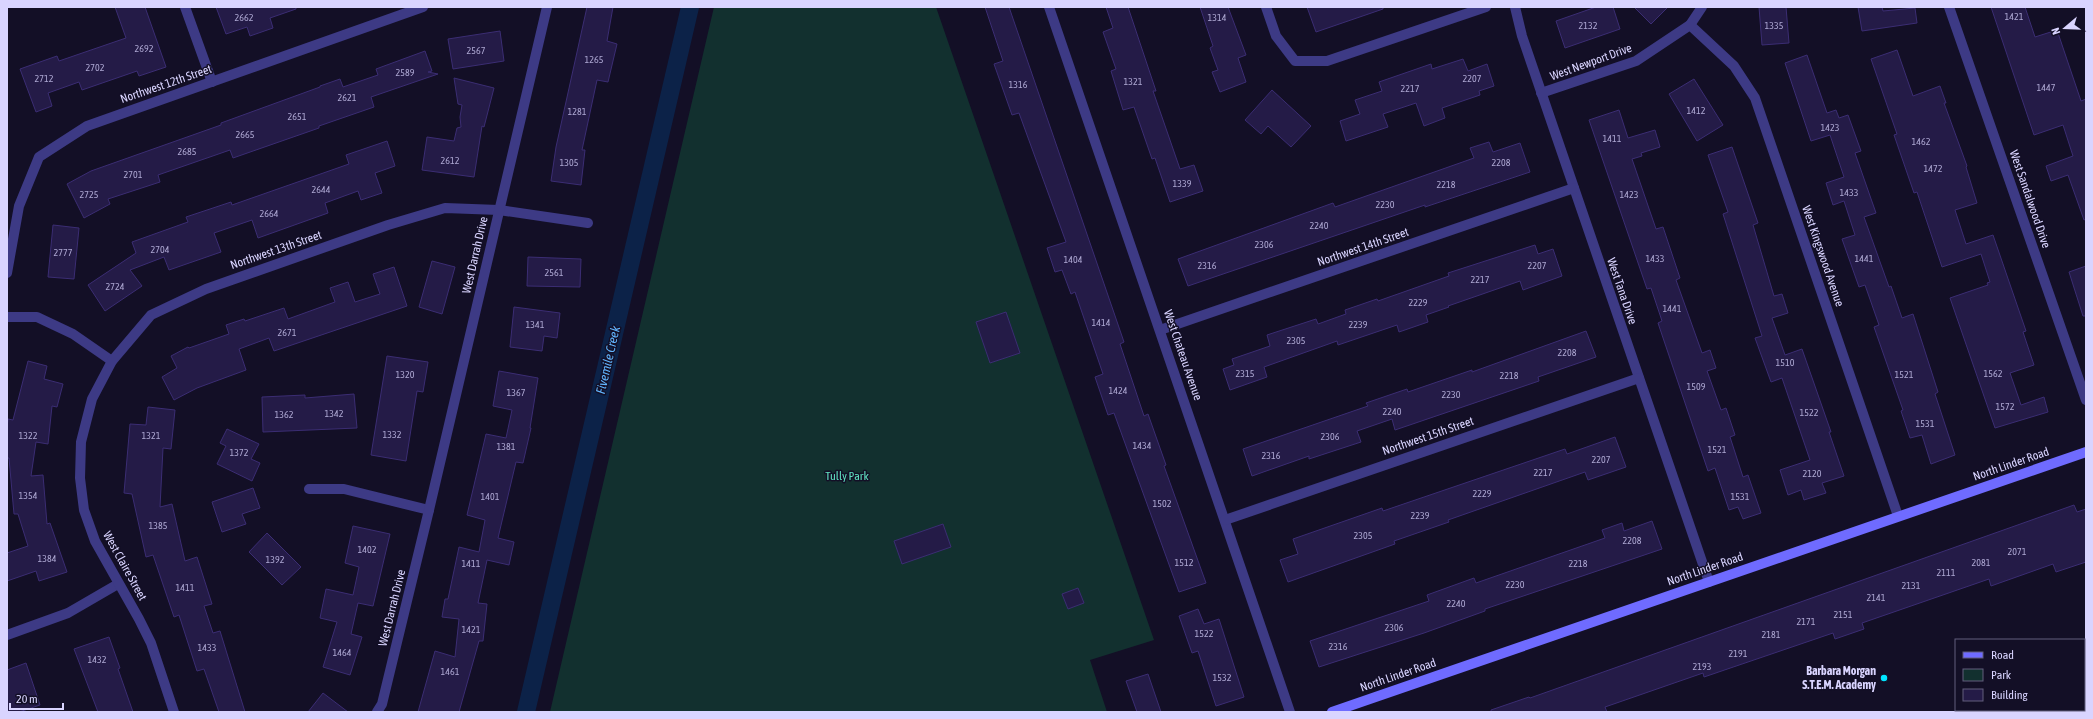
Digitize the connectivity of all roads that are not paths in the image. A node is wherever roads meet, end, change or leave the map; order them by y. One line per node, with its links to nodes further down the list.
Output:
1 (185, 7): 11 (street)
2 (423, 7): 11 (street, Northwest 12th Street)
3 (546, 7): 14 (street, West Darrah Drive)
4 (1050, 7): 18 (street, West Chateau Avenue)
5 (1266, 7): 6 (street)
6 (1486, 7)
7 (1516, 7): 12 (street, West Tana Drive)
8 (1702, 7): 10 (street, West Newport Drive)
9 (1949, 7): 21 (street, West Sandalwood Drive)
10 (1690, 25): 12 (street, West Newport Drive); 25 (street, West Kingswood Avenue)
11 (212, 82): 16 (street, Northwest 12th Street)
12 (1541, 93): 13 (street, West Tana Drive)
13 (1574, 188): 18 (street, Northwest 14th Street); 20 (street, West Tana Drive)
14 (499, 210): 15 (street, Northwest 13th Street); 19 (street, Northwest 13th Street); 24 (street, West Darrah Drive)
15 (588, 222)
16 (7, 273)
17 (7, 317): 19 (street)
18 (1160, 330): 26 (street, West Chateau Avenue)
19 (112, 361): 28 (street, West Claire Street)
20 (1638, 378): 26 (street, Northwest 15th Street); 27 (street, West Tana Drive)
21 (2086, 400)
22 (2086, 452): 25 (main road, North Linder Road)
23 (309, 489): 24 (street)
24 (429, 510): 31 (street, West Darrah Drive)
25 (1898, 516): 27 (main road, North Linder Road)
26 (1225, 520): 32 (street, West Chateau Avenue)
27 (1708, 582): 33 (main road, North Linder Road)
28 (118, 584): 29 (street); 30 (street, West Claire Street)
29 (7, 635)
30 (174, 712)
31 (377, 712)
32 (1290, 712)
33 (1332, 712)

